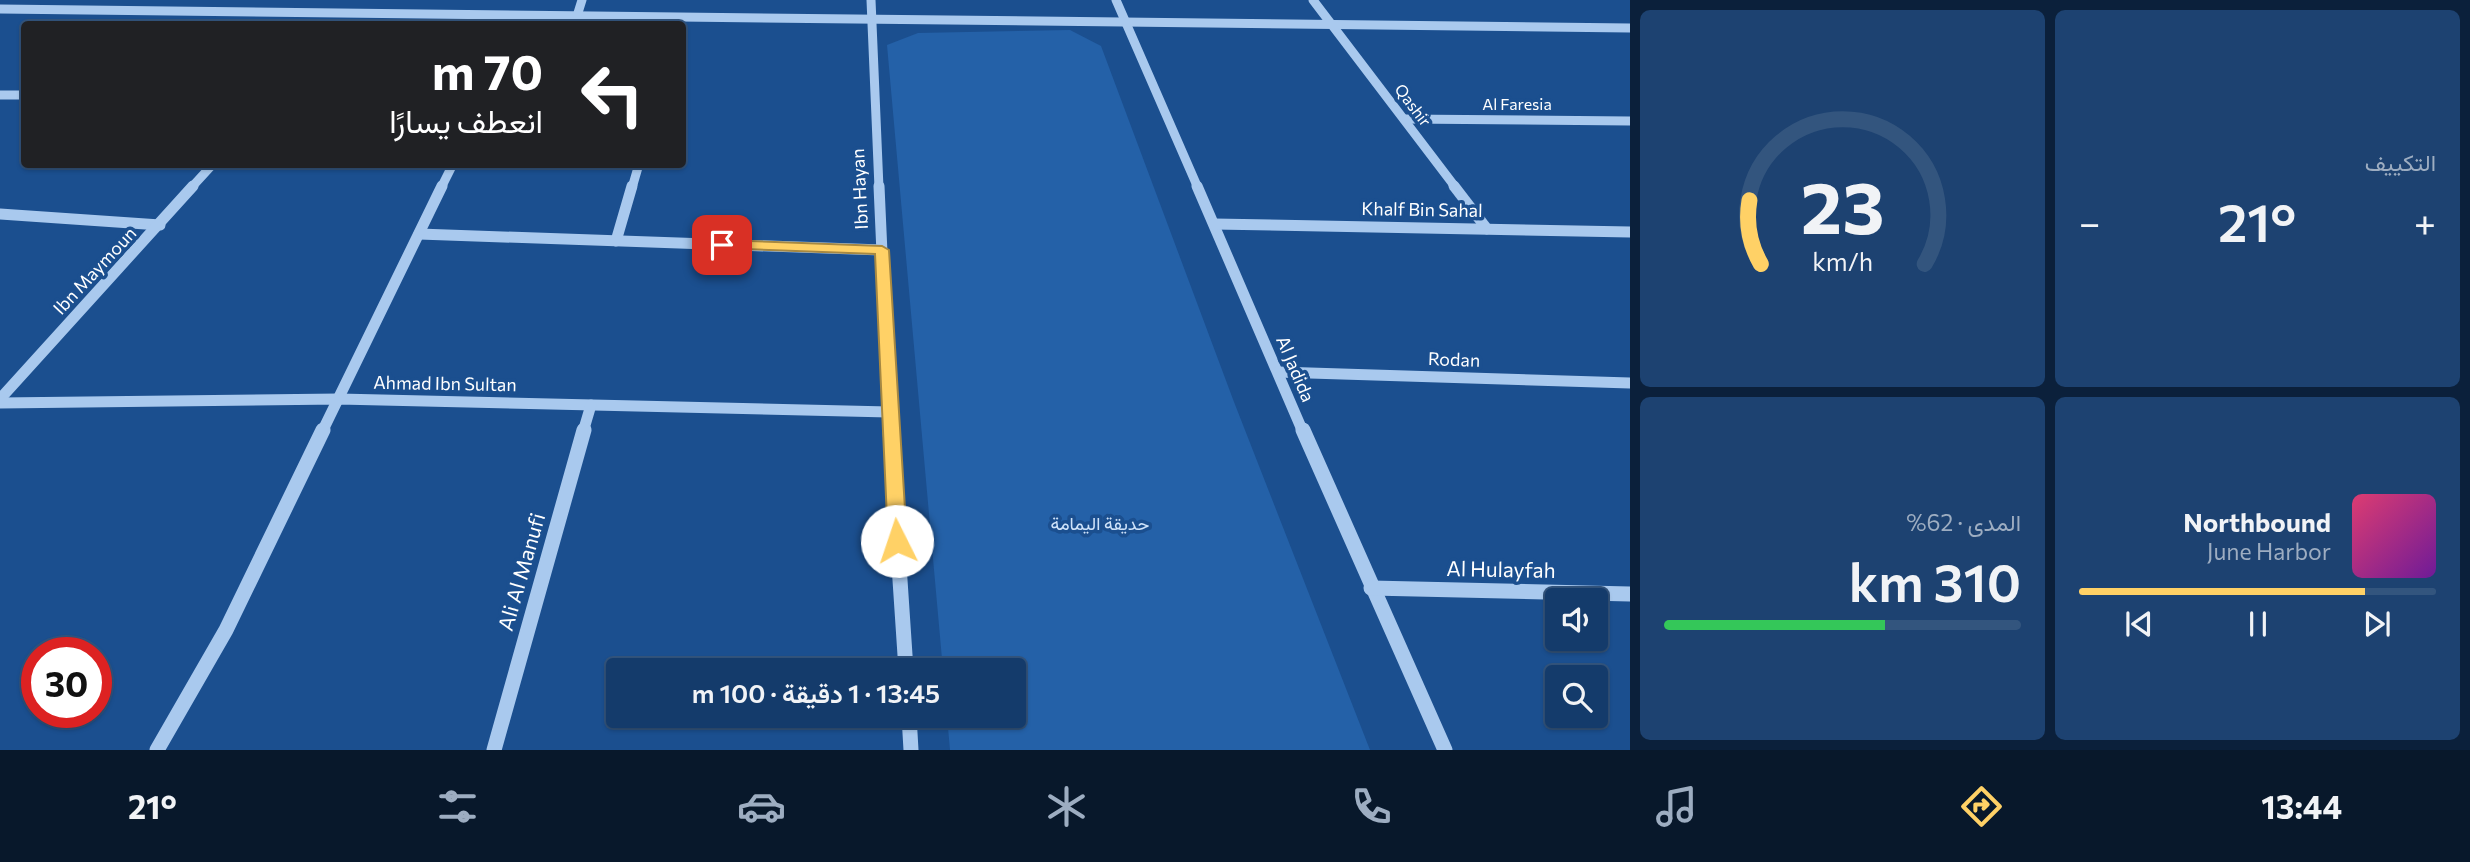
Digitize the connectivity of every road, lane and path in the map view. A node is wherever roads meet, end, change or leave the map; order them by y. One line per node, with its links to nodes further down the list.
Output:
1 (93, 0): 8 (street)
2 (256, 0): 9 (street)
3 (582, 0): 12 (street)
4 (870, 0): 13 (street, Ibn Hayan)
5 (1116, 0): 17 (street, Al Jadida)
6 (1313, 0): 18 (street, Qashir)
7 (0, 9): 8 (street)
8 (80, 10): 9 (street)
9 (245, 12): 10 (street)
10 (344, 13): 11 (street); 14 (street)
11 (526, 15): 12 (street); 15 (street)
12 (577, 16): 16 (street)
13 (871, 19): 16 (street); 17 (street); 34 (street, Ibn Hayan)
14 (337, 21)
15 (523, 21)
16 (681, 21)
17 (1126, 22): 18 (street); 28 (street, Al Jadida)
18 (1331, 24): 19 (street); 22 (street, Qashir)
19 (1630, 28)
20 (0, 95): 21 (street)
21 (21, 95)
22 (1404, 119): 23 (street, Al Faresia); 30 (street, Qashir)
23 (1630, 121)
24 (210, 168): 29 (street, Ibn Maymoun)
25 (451, 168): 32 (street)
26 (638, 168): 33 (street)
27 (0, 214): 29 (street)
28 (1214, 224): 30 (street, Khalf Bin Sahal); 35 (street, Al Jadida)
29 (160, 225): 38 (street, Ibn Maymoun)
30 (1487, 229): 31 (street, Khalf Bin Sahal)
31 (1630, 232)
32 (419, 234): 33 (street); 37 (street)
33 (616, 241): 34 (street)
34 (882, 250): 40 (street, Ibn Hayan)
35 (1278, 372): 36 (street, Rodan); 41 (street, Al Jadida)
36 (1630, 383)
37 (339, 399): 38 (street, Ahmad Ibn Sultan); 39 (street, Ahmad Ibn Sultan); 45 (street)
38 (0, 401)
39 (591, 405): 40 (street, Ahmad Ibn Sultan); 46 (street, Ali Al Manufi)
40 (889, 412): 43 (street, Ibn Hayan)
41 (1371, 588): 42 (street, Al Hulayfah); 48 (street, Al Jadida)
42 (1630, 594)
43 (905, 658)
44 (910, 728): 47 (street)
45 (157, 750)
46 (494, 750)
47 (911, 750)
48 (1445, 750)

